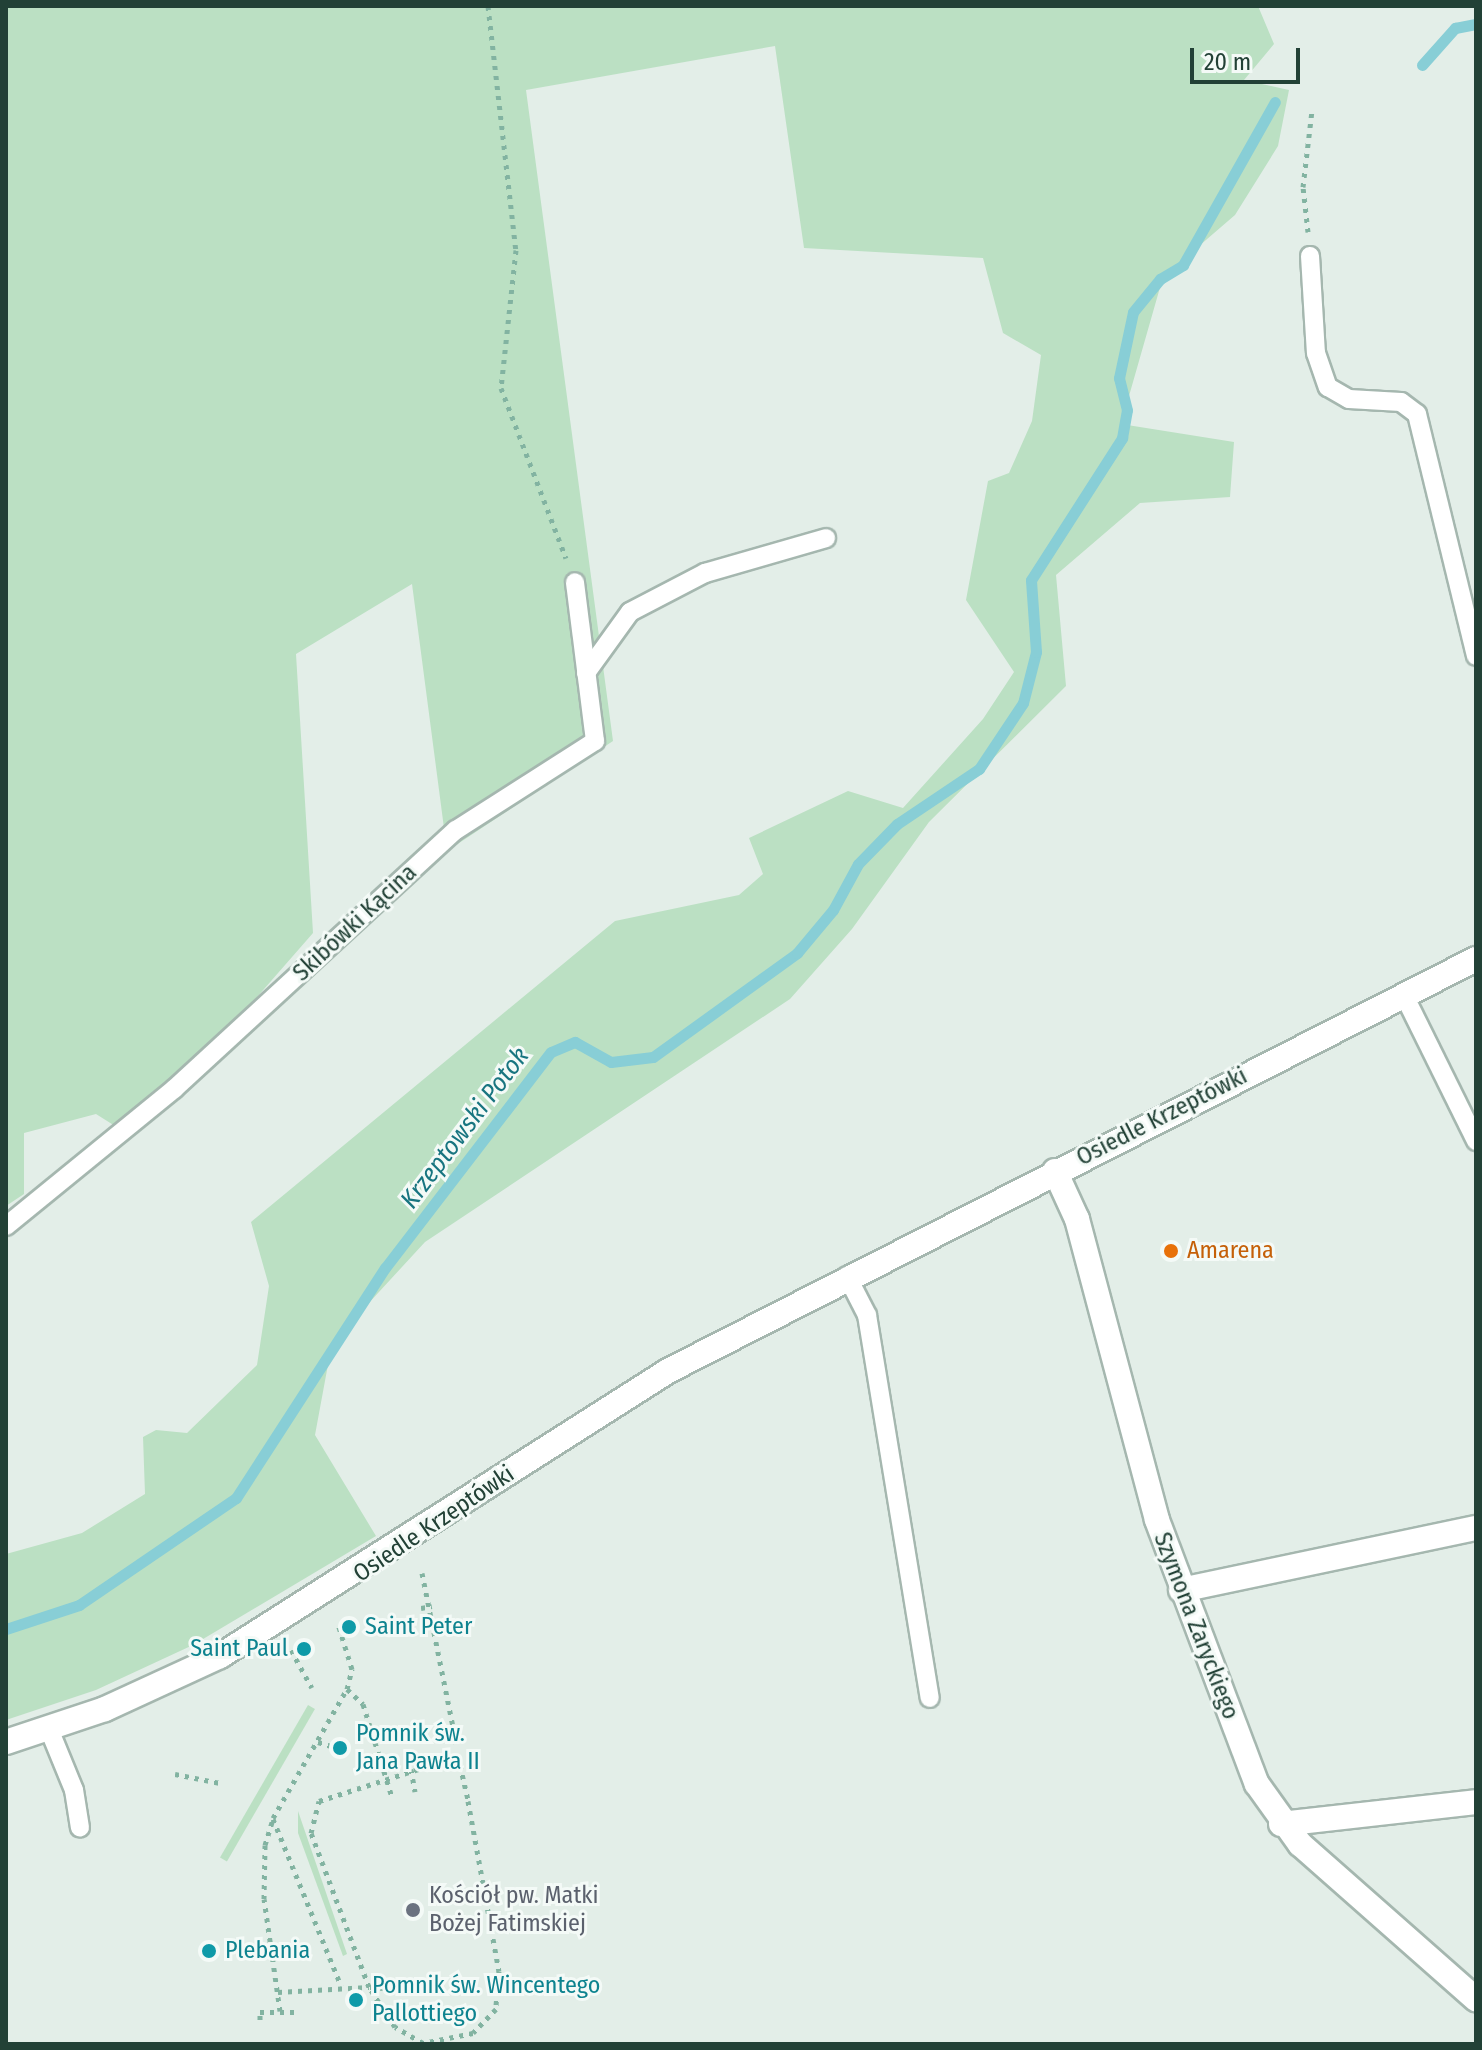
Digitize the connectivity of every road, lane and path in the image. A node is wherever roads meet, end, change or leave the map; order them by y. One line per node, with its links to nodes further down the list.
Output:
1 (488, 6): 5 (path)
2 (1312, 110): 3 (path)
3 (1310, 256): 6 (lane)
4 (826, 538): 7 (lane)
5 (575, 582): 7 (lane, Skibówki Kącina)
6 (1476, 656)
7 (586, 673): 12 (lane, Skibówki Kącina)
8 (1476, 959): 9 (main road, Osiedle Krzeptówki)
9 (1404, 995): 10 (lane); 11 (main road, Osiedle Krzeptówki)
10 (1476, 1141)
11 (1055, 1171): 13 (main road, Osiedle Krzeptówki); 16 (main road, Szymona Zaryckiego)
12 (6, 1226)
13 (847, 1276): 23 (lane); 24 (main road, Osiedle Krzeptówki)
14 (1476, 1528): 16 (main road)
15 (422, 1573): 17 (path)
16 (1181, 1590): 37 (main road, Szymona Zaryckiego)
17 (432, 1606): 18 (path); 28 (path)
18 (421, 1608)
19 (338, 1624): 22 (path)
20 (291, 1650): 21 (path)
21 (312, 1688)
22 (347, 1689): 26 (path); 31 (path)
23 (930, 1698)
24 (49, 1729): 25 (main road, Osiedle Krzeptówki); 38 (lane)
25 (6, 1742)
26 (318, 1742): 27 (path); 36 (path)
27 (331, 1746)
28 (457, 1746)
29 (411, 1769): 31 (path); 33 (path); 48 (path)
30 (175, 1774): 32 (path)
31 (387, 1779): 34 (path); 41 (path)
32 (220, 1783)
33 (415, 1792)
34 (392, 1797)
35 (1476, 1802): 37 (main road)
36 (273, 1818): 40 (path); 43 (path)
37 (1281, 1824): 39 (main road, Szymona Zaryckiego)
38 (80, 1828)
39 (1464, 1973): 44 (main road, Szymona Zaryckiego)
40 (341, 1986): 41 (path); 43 (path)
41 (369, 1987): 42 (path); 48 (path)
42 (401, 1989)
43 (278, 1992): 45 (path)
44 (1476, 1999)
45 (280, 2011): 46 (path); 47 (path)
46 (299, 2012)
47 (260, 2020)
48 (423, 2044)

